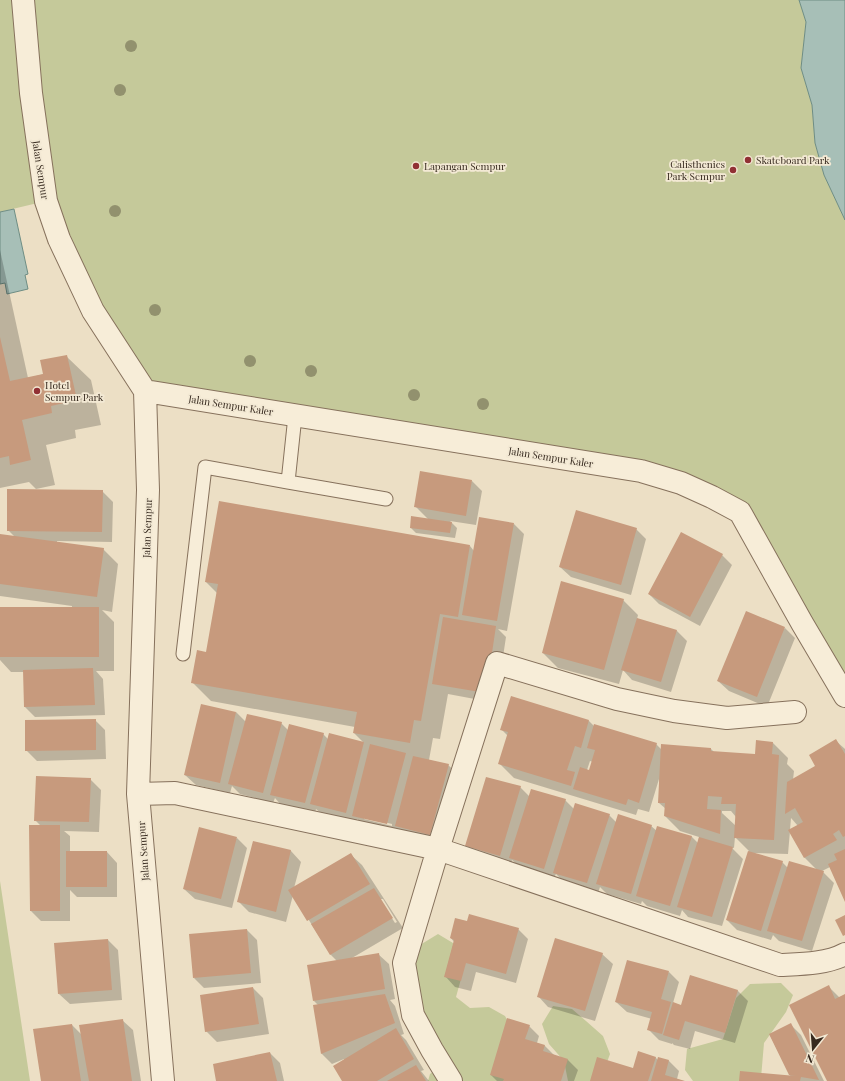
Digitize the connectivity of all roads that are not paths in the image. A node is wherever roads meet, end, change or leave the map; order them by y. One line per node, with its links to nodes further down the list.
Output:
1 (24, 0): 2 (street, Jalan Sempur)
2 (145, 391): 3 (street, Jalan Sempur Kaler); 9 (street, Jalan Sempur)
3 (295, 416): 4 (lane); 7 (street, Jalan Sempur Kaler)
4 (288, 482): 5 (lane); 6 (lane)
5 (386, 499)
6 (183, 654)
7 (845, 696)
8 (795, 712): 10 (street)
9 (138, 794): 10 (street); 12 (street, Jalan Sempur)
10 (438, 849): 11 (street); 13 (street)
11 (845, 954)
12 (163, 1081)
13 (451, 1081)

